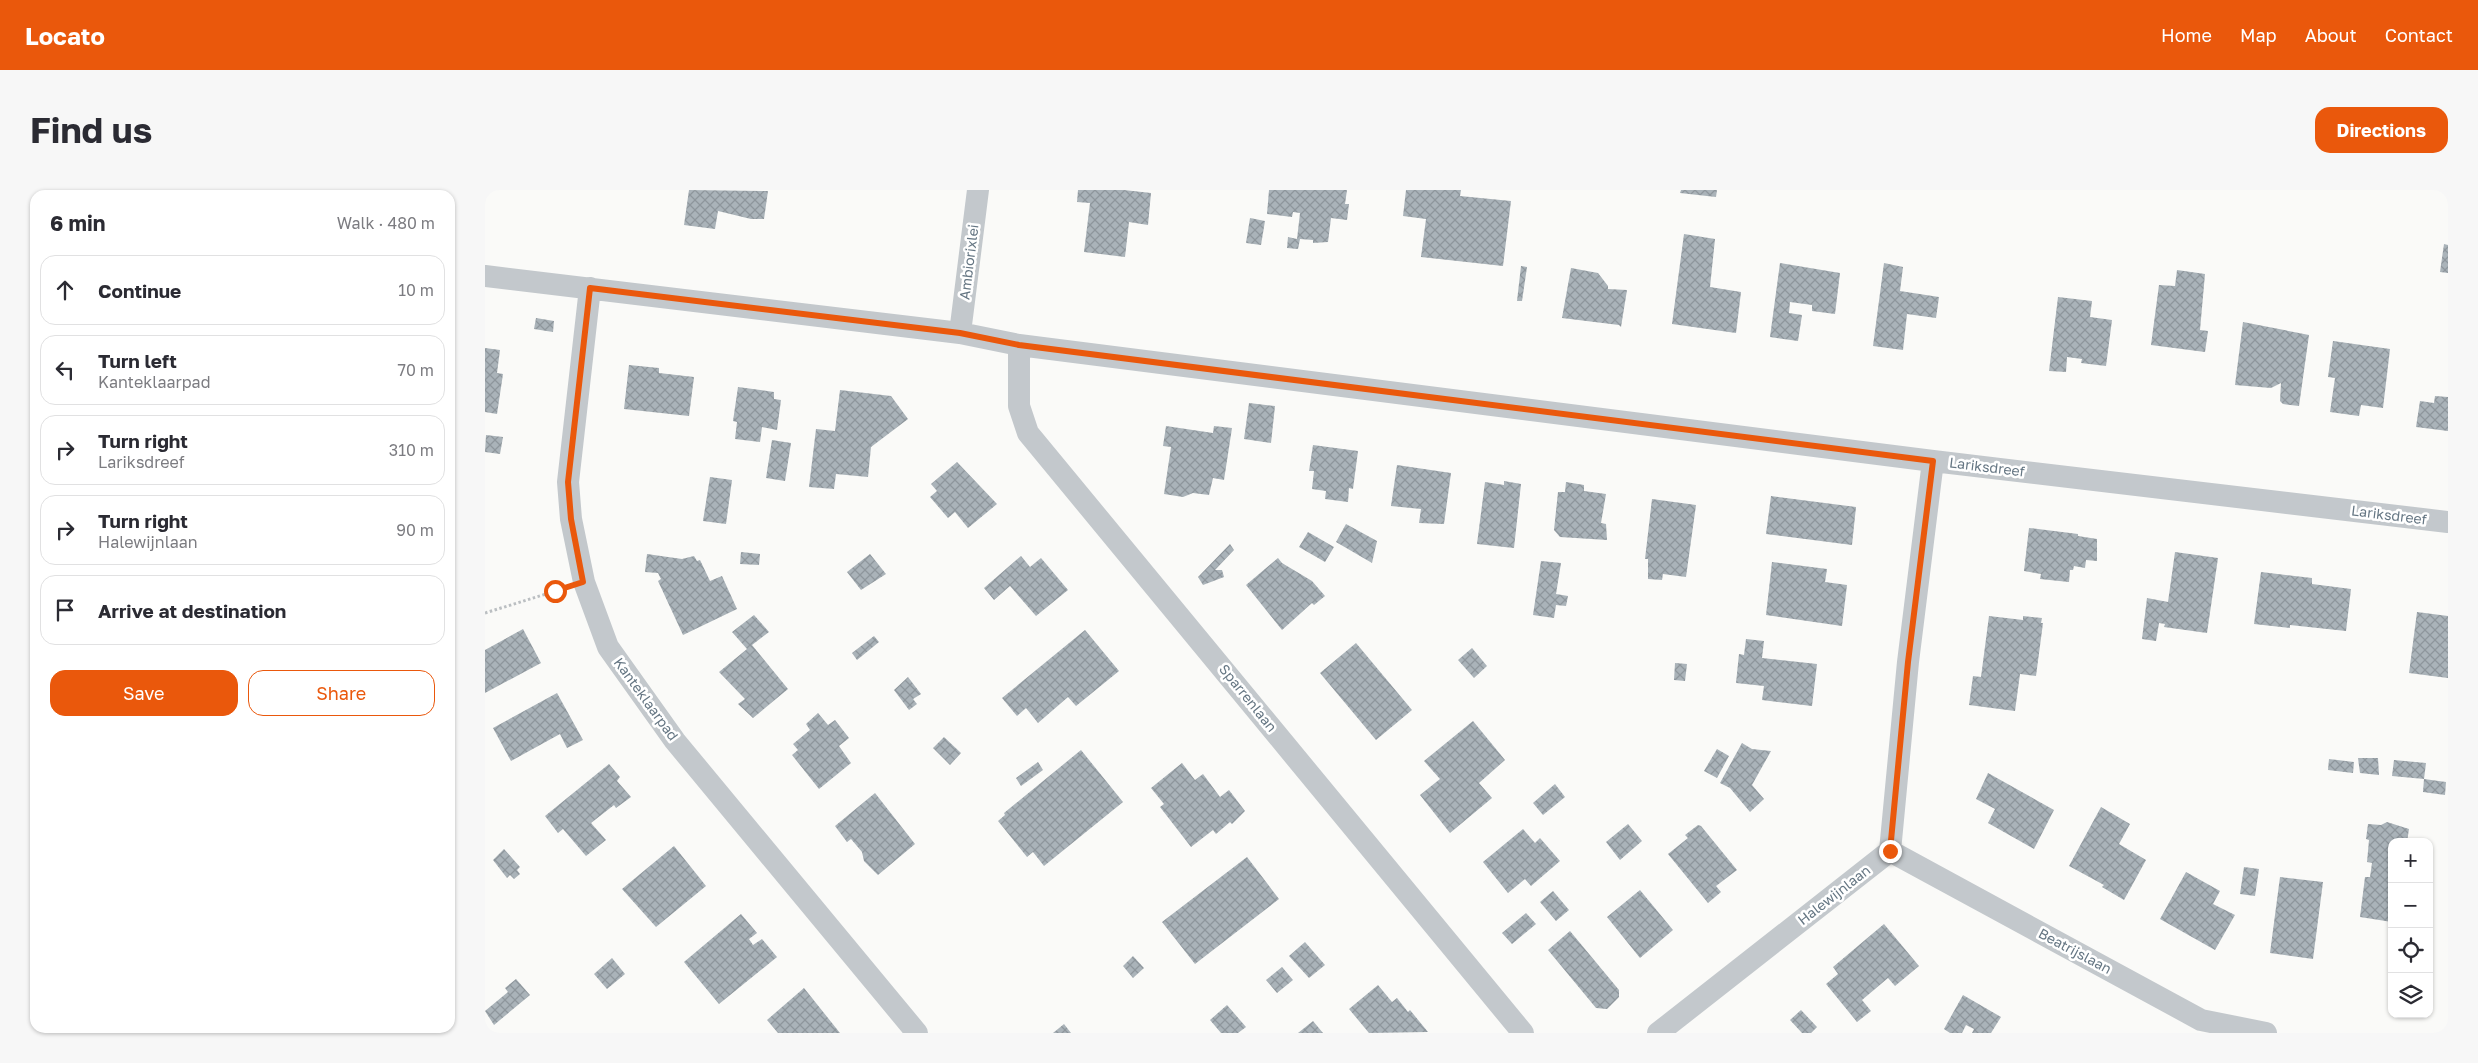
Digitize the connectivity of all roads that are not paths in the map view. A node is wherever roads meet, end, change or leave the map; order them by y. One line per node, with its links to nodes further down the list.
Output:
1 (978, 190): 4 (street, Ambiorixlei)
2 (485, 276): 3 (street, Lariksdreef)
3 (590, 288): 4 (street, Lariksdreef); 9 (street, Kanteklaarpad)
4 (960, 333): 5 (street, Lariksdreef)
5 (1019, 345): 6 (street, Lariksdreef); 10 (street, Sparrenlaan)
6 (1933, 461): 7 (street, Lariksdreef); 8 (street)
7 (2448, 522)
8 (1890, 851): 11 (street, Halewijnlaan); 12 (street, Beatrijslaan)
9 (917, 1033)
10 (1523, 1033)
11 (1658, 1033)
12 (2266, 1033)

